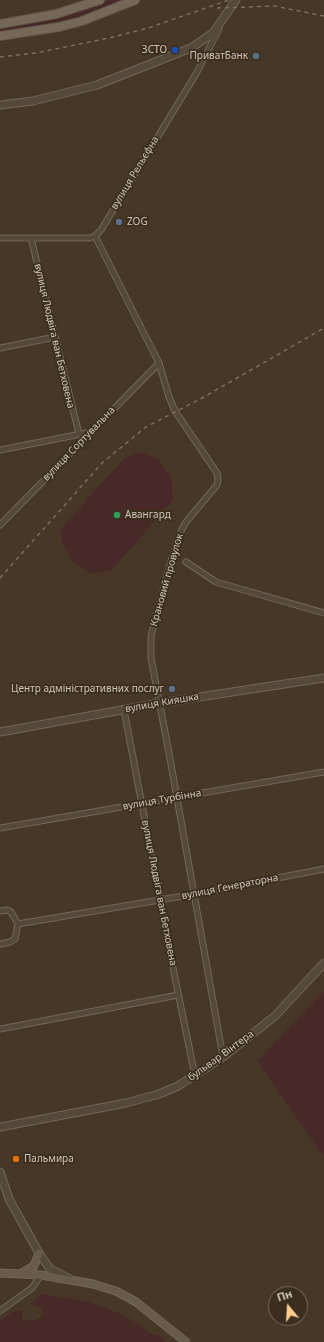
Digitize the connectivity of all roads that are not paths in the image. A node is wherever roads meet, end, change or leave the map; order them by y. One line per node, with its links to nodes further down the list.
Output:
1 (100, 0): 4 (main road)
2 (135, 0): 6 (main road)
3 (235, 1): 5 (street, вулиця Рельєфна)
4 (0, 24)
5 (220, 25): 7 (street, вулиця Рельєфна); 8 (street, вулиця Рельєфна)
6 (0, 36)
7 (0, 105)
8 (95, 236): 10 (street); 13 (street, Крановий провулок)
9 (0, 238): 10 (street)
10 (31, 238): 11 (street, вулиця Людвіга ван Бетховена)
11 (55, 338): 12 (street); 15 (street, вулиця Людвіга ван Бетховена)
12 (0, 348)
13 (159, 363): 14 (street, вулиця Сортувальна); 21 (street, Крановий провулок)
14 (92, 432): 15 (street); 17 (street, вулиця Сортувальна)
15 (79, 434): 16 (street)
16 (0, 450)
17 (0, 525)
18 (186, 562): 19 (street)
19 (324, 613)
20 (324, 678): 21 (street, вулиця Кияшка)
21 (160, 703): 22 (street, вулиця Кияшка); 25 (street)
22 (124, 710): 23 (street, вулиця Кияшка); 26 (street, вулиця Людвіга ван Бетховена)
23 (0, 732)
24 (324, 772): 25 (street, вулиця Турбінна)
25 (177, 797): 26 (street, вулиця Турбінна); 29 (street)
26 (141, 804): 27 (street, вулиця Турбінна); 30 (street, вулиця Людвіга ван Бетховена)
27 (0, 828)
28 (324, 869): 29 (street, вулиця Генераторна)
29 (195, 894): 30 (street, вулиця Генераторна); 37 (street)
30 (160, 900): 32 (street, вулиця Генераторна); 35 (street, вулиця Людвіга ван Бетховена)
31 (0, 912): 32 (street)
32 (18, 924): 33 (street)
33 (0, 944)
34 (324, 963): 37 (street, бульвар Вінтера)
35 (178, 995): 36 (street); 38 (street, вулиця Людвіга ван Бетховена)
36 (0, 1029)
37 (223, 1057): 38 (street, бульвар Вінтера)
38 (195, 1076): 39 (street, бульвар Вінтера)
39 (0, 1127)
40 (0, 1172): 41 (street)
41 (39, 1253): 43 (main road); 45 (street)
42 (0, 1273): 43 (main road)
43 (21, 1273): 44 (main road)
44 (41, 1275): 45 (main road); 46 (street)
45 (70, 1280): 47 (main road)
46 (0, 1311)
47 (186, 1342)

